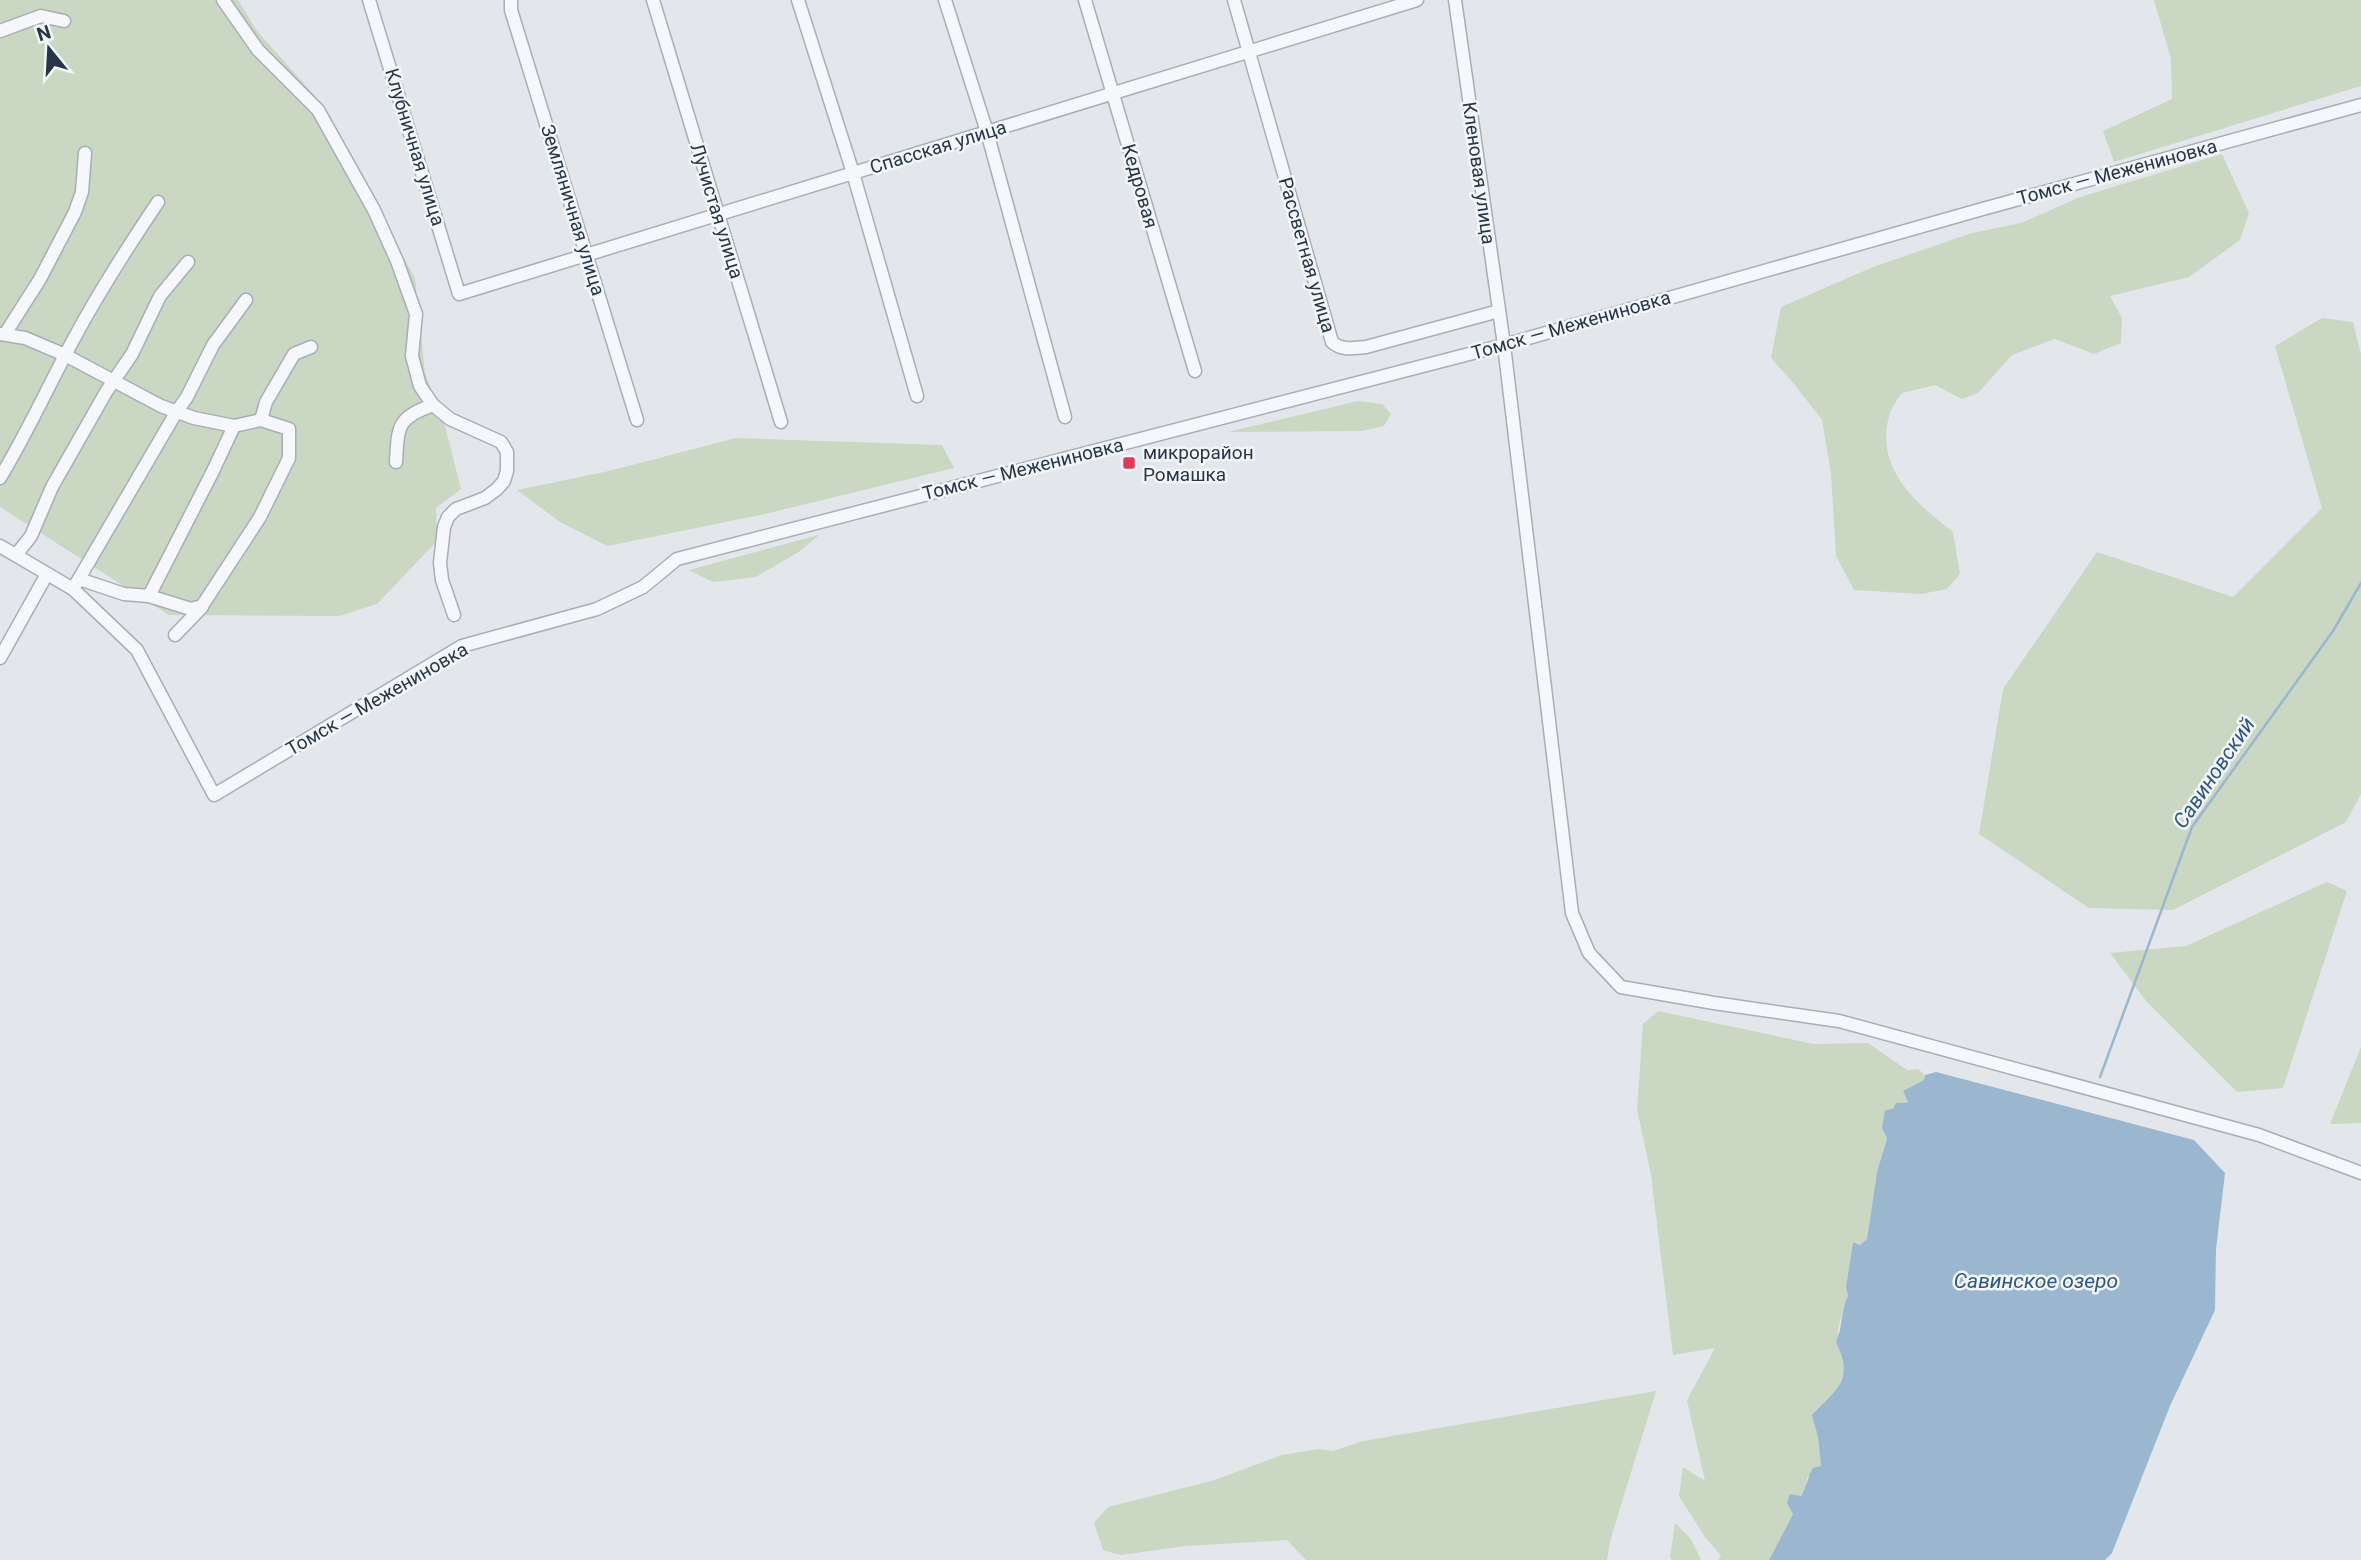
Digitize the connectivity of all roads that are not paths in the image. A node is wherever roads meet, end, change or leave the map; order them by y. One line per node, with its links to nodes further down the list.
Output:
1 (223, 0): 34 (street)
2 (369, 0): 24 (street, Клубничная улица)
3 (512, 0): 22 (street, Земляничная улица)
4 (653, 0): 21 (street, Лучистая улица)
5 (798, 0): 19 (street)
6 (945, 0): 17 (street)
7 (1085, 0): 15 (street, Кедровая)
8 (1234, 0): 14 (street, Рассветная улица)
9 (1417, 0): 11 (street, Спасская улица)
10 (1455, 0): 26 (street, Кленовая улица)
11 (1381, 5): 14 (street, Спасская улица)
12 (64, 21): 13 (street)
13 (0, 31)
14 (1251, 51): 15 (street, Спасская улица); 26 (street, Рассветная улица)
15 (1113, 93): 17 (street, Спасская улица); 31 (street, Кедровая)
16 (2361, 105): 28 (street, Томск — Межениновка)
17 (986, 132): 19 (street, Спасская улица); 36 (street)
18 (85, 153): 27 (street)
19 (853, 173): 21 (street, Спасская улица); 33 (street)
20 (158, 202): 30 (street)
21 (718, 215): 22 (street, Спасская улица); 39 (street, Лучистая улица)
22 (587, 255): 24 (street, Спасская улица); 38 (street, Земляничная улица)
23 (188, 262): 32 (street)
24 (459, 294)
25 (246, 300): 35 (street)
26 (1499, 311): 28 (street, Кленовая улица)
27 (3, 334): 30 (street)
28 (1504, 345): 46 (street, Томск — Межениновка); 52 (street, Кленовая улица)
29 (311, 347): 37 (street)
30 (65, 355): 32 (street); 42 (street)
31 (1195, 371)
32 (113, 380): 35 (street); 44 (street)
33 (917, 396)
34 (433, 405): 41 (street); 49 (street)
35 (177, 411): 40 (street); 46 (street)
36 (1065, 416)
37 (261, 420): 40 (street); 48 (street)
38 (637, 420)
39 (781, 422)
40 (234, 426): 47 (street)
41 (396, 462)
42 (0, 478)
43 (0, 546): 44 (street)
44 (16, 555): 45 (street)
45 (47, 574): 46 (street); 51 (street)
46 (76, 584): 47 (street)
47 (149, 596): 48 (street)
48 (202, 606): 50 (street)
49 (454, 615)
50 (176, 635)
51 (0, 658)
52 (2361, 1173)

